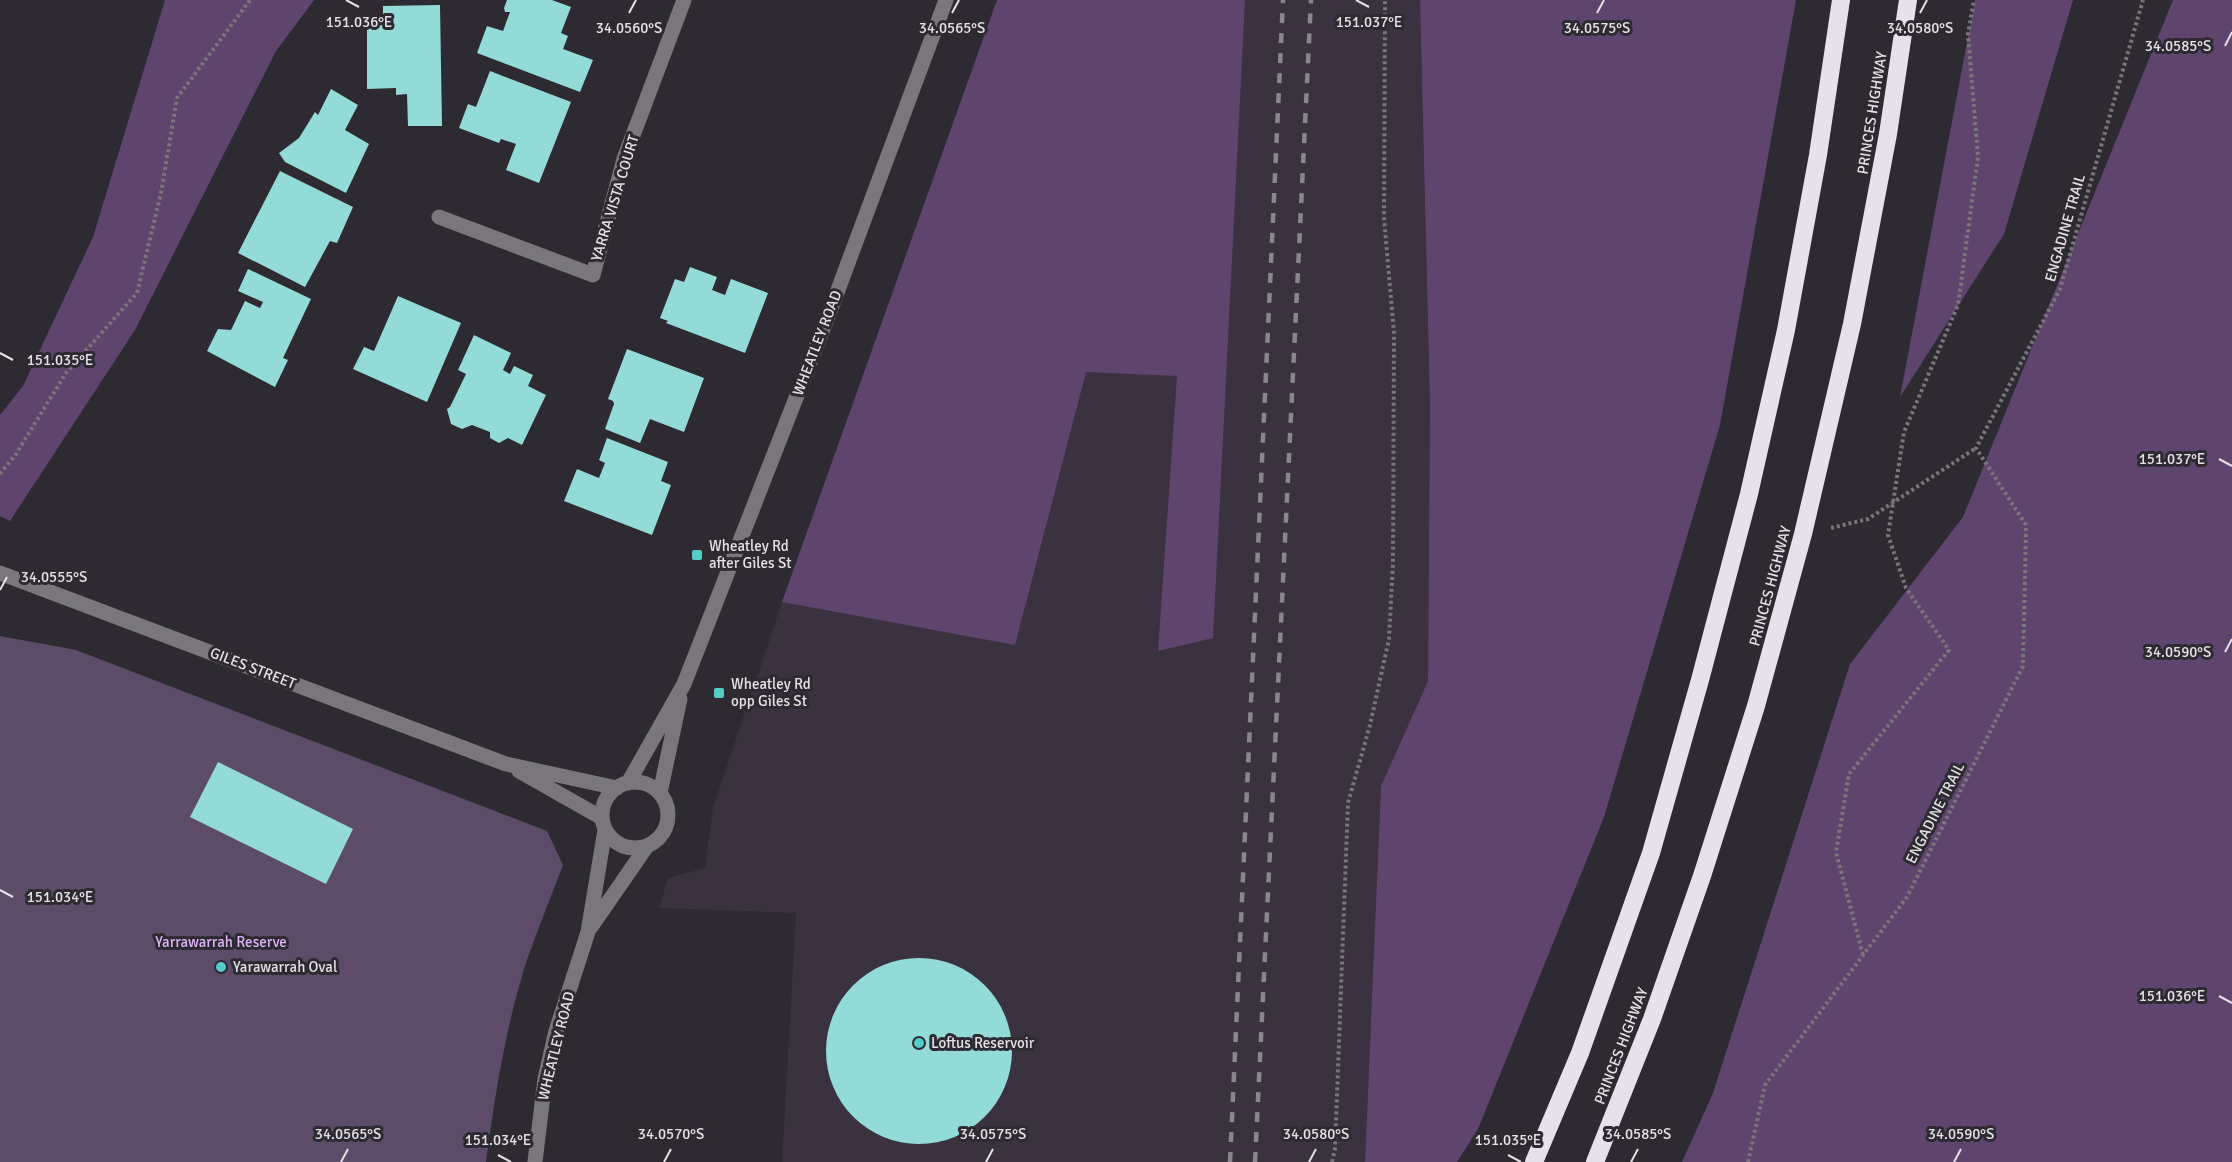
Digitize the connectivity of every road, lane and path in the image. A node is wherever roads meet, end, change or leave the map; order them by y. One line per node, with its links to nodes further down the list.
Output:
1 (250, 0): 11 (path)
2 (684, 0): 9 (street, YARRA VISTA COURT)
3 (946, 0): 15 (street, WHEATLEY ROAD)
4 (1385, 0): 24 (path)
5 (1841, 0): 25 (highway)
6 (1908, 0): 13 (highway, PRINCES HIGHWAY)
7 (1974, 0): 12 (path)
8 (2144, 0): 10 (path, ENGADINE TRAIL)
9 (439, 217)
10 (1976, 448): 12 (path, ENGADINE TRAIL); 22 (path, ENGADINE TRAIL)
11 (0, 474)
12 (1893, 503): 13 (path, ENGADINE TRAIL); 22 (path)
13 (1803, 534): 26 (highway, PRINCES HIGHWAY)
14 (0, 573): 16 (street, GILES STREET)
15 (684, 684): 17 (street, WHEATLEY ROAD); 18 (street, WHEATLEY ROAD)
16 (506, 764): 17 (street, GILES STREET); 19 (street, GILES STREET)
17 (622, 785): 18 (street); 19 (street)
18 (660, 793): 20 (street)
19 (604, 824): 20 (street); 21 (street, WHEATLEY ROAD)
20 (647, 846): 21 (street, WHEATLEY ROAD)
21 (588, 932): 23 (street, WHEATLEY ROAD)
22 (1863, 955): 27 (path, ENGADINE TRAIL)
23 (535, 1162)
24 (1332, 1162)
25 (1534, 1162)
26 (1595, 1162)
27 (1748, 1162)

